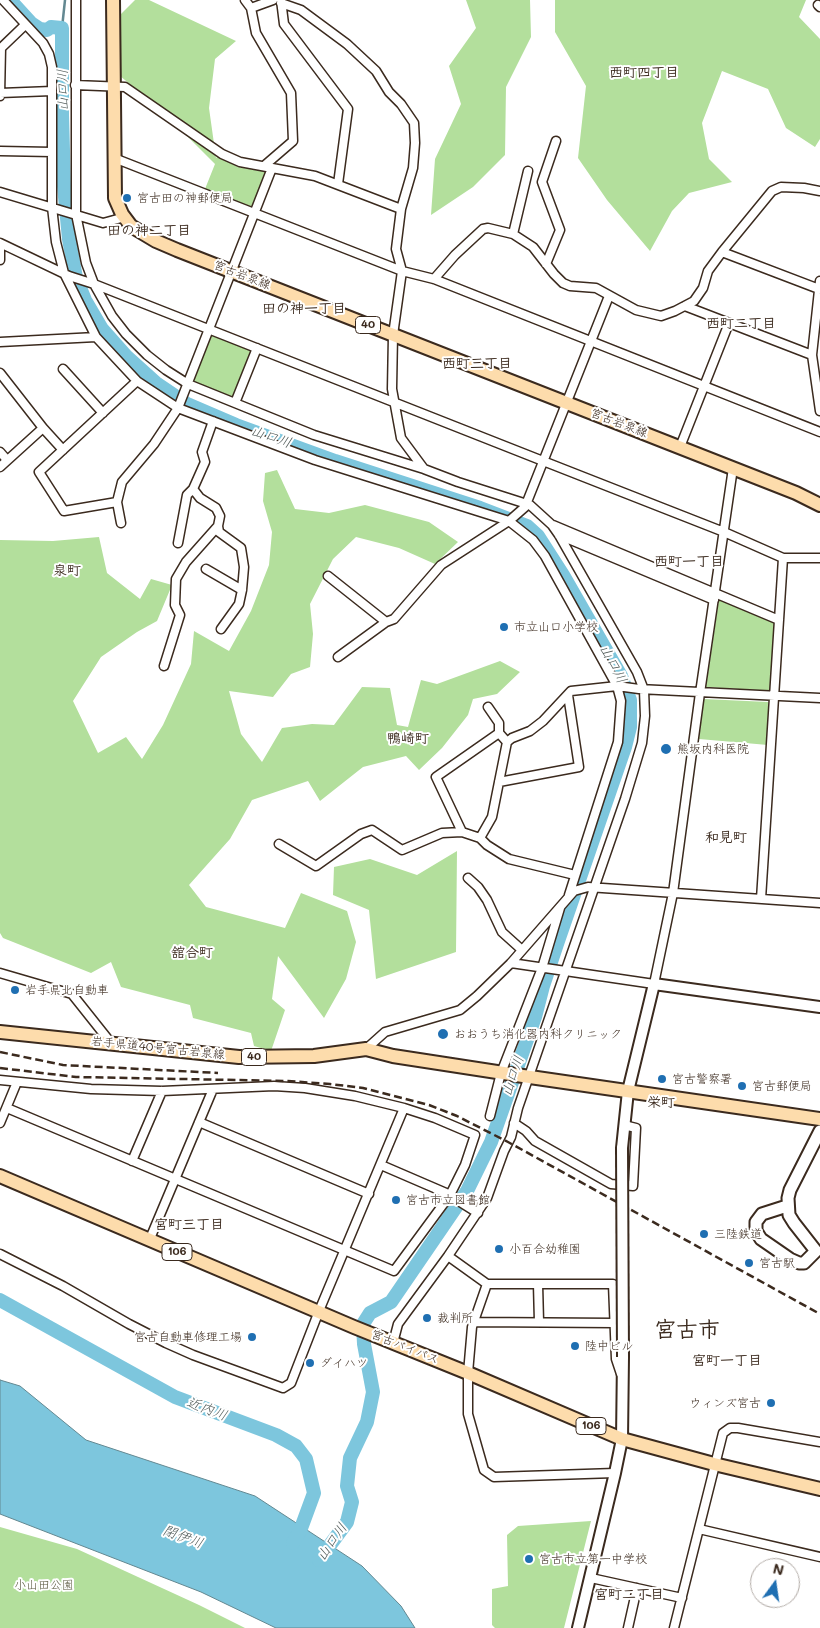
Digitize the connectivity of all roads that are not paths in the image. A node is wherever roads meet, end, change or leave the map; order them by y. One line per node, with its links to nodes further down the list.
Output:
1 (3, 0): 9 (street)
2 (76, 0): 10 (street)
3 (113, 0): 11 (main road, 宮古岩泉線 / 40)
4 (246, 0): 8 (street)
5 (273, 0): 6 (street)
6 (264, 2): 8 (street)
7 (281, 2): 20 (street); 24 (street)
8 (251, 8): 18 (street)
9 (25, 24): 12 (street); 13 (street)
10 (75, 85): 11 (street); 26 (street)
11 (113, 85): 17 (main road, 宮古岩泉線 / 40); 18 (street)
12 (52, 91): 13 (street); 16 (street)
13 (0, 94)
14 (556, 141): 32 (street)
15 (0, 151): 16 (street)
16 (52, 152): 23 (street)
17 (114, 158): 25 (street); 27 (main road, 宮古岩泉線 / 40)
18 (268, 167): 20 (street); 25 (street)
19 (528, 171): 28 (street)
20 (338, 184): 24 (street)
21 (820, 191): 30 (street)
22 (0, 192): 23 (street)
23 (52, 207): 26 (street); 35 (street)
24 (401, 209): 33 (street)
25 (255, 213): 33 (street); 34 (street)
26 (76, 214): 27 (street); 37 (street)
27 (125, 217): 34 (main road, 宮古岩泉線 / 40)
28 (513, 234): 32 (street); 36 (street)
29 (0, 244): 31 (street); 35 (street)
30 (722, 252): 38 (street); 40 (street)
31 (0, 260)
32 (546, 264): 39 (street)
33 (402, 270): 36 (street); 44 (street)
34 (232, 271): 42 (street); 44 (main road, 宮古岩泉線 / 40)
35 (67, 274): 37 (street); 45 (street)
36 (434, 279): 46 (street)
37 (94, 284): 42 (street); 53 (street)
38 (820, 285): 43 (street)
39 (610, 296): 40 (street); 46 (street)
40 (685, 306): 41 (street)
41 (730, 323): 49 (street); 54 (street)
42 (209, 329): 48 (street); 53 (street)
43 (817, 331): 49 (street)
44 (393, 335): 55 (street); 57 (main road, 宮古岩泉線 / 40)
45 (96, 337): 47 (street); 52 (street)
46 (591, 341): 54 (street); 57 (street)
47 (0, 342)
48 (257, 348): 55 (street); 56 (street)
49 (812, 355): 59 (street)
50 (63, 369): 60 (street)
51 (0, 373): 62 (street)
52 (137, 381): 58 (street); 60 (street)
53 (187, 385): 56 (street); 58 (street)
54 (704, 386): 63 (street); 64 (street)
55 (394, 402): 68 (street); 71 (street)
56 (235, 403): 71 (street)
57 (566, 403): 64 (main road, 宮古岩泉線 / 40); 68 (street)
58 (179, 406): 61 (street); 73 (street)
59 (820, 411)
60 (103, 413): 65 (street)
61 (213, 421): 72 (street); 76 (street)
62 (43, 428): 65 (street); 67 (street)
63 (820, 432)
64 (680, 447): 70 (main road, 宮古岩泉線 / 40)
65 (63, 450): 73 (street)
66 (0, 452): 67 (street)
67 (7, 460): 69 (street)
68 (543, 461): 74 (street); 80 (street)
69 (0, 467)
70 (733, 468): 75 (main road, 宮古岩泉線 / 40); 80 (street)
71 (424, 469): 74 (street)
72 (194, 490): 79 (street); 82 (street)
73 (117, 502): 77 (street)
74 (526, 505): 76 (street); 78 (street)
75 (820, 505)
76 (509, 521): 90 (street); 94 (street)
77 (120, 523)
78 (552, 525): 81 (street); 88 (street)
79 (218, 526): 87 (street); 93 (street)
80 (724, 532): 83 (street); 88 (street)
81 (559, 535): 88 (street); 95 (street)
82 (178, 543)
83 (783, 558): 84 (street); 89 (street)
84 (820, 558)
85 (206, 569): 87 (street)
86 (328, 576): 90 (street)
87 (242, 590): 91 (street)
88 (715, 596): 89 (street); 96 (street)
89 (779, 620): 98 (street)
90 (386, 622): 92 (street)
91 (221, 629)
92 (338, 657)
93 (164, 666)
94 (617, 686): 95 (street); 97 (street); 107 (street)
95 (642, 689): 96 (street); 109 (street)
96 (700, 693): 98 (street); 111 (street)
97 (568, 695): 102 (street); 103 (street)
98 (774, 695): 99 (street); 112 (street)
99 (820, 698)
100 (488, 707): 101 (street)
101 (499, 733): 102 (street); 104 (street)
102 (507, 742): 103 (street)
103 (499, 782): 105 (street)
104 (462, 832): 105 (street); 106 (street)
105 (480, 838): 107 (street)
106 (279, 844)
107 (575, 875): 110 (street)
108 (468, 878): 115 (street)
109 (591, 887): 110 (street); 111 (street); 118 (street)
110 (571, 893): 114 (street)
111 (673, 893): 112 (street); 120 (street)
112 (761, 899): 113 (street)
113 (820, 903)
114 (562, 904): 115 (street); 117 (street)
115 (522, 950): 116 (street)
116 (510, 963): 117 (street); 124 (street)
117 (543, 968): 118 (street); 125 (street)
118 (563, 971): 120 (street); 126 (street)
119 (0, 973): 123 (street)
120 (654, 984): 121 (street); 131 (street)
121 (820, 1007)
122 (0, 1032): 123 (main road, 岩手県道40号宮古岩泉線 / 40)
123 (111, 1043): 124 (main road, 岩手県道40号宮古岩泉線 / 40)
124 (366, 1049): 125 (main road, 岩手県道40号宮古岩泉線 / 40)
125 (504, 1073): 126 (main road, 岩手県道40号宮古岩泉線 / 40); 134 (street)
126 (526, 1077): 131 (main road, 岩手県道40号宮古岩泉線 / 40); 137 (street)
127 (0, 1080): 128 (street)
128 (17, 1082): 130 (street); 132 (street)
129 (213, 1089): 130 (street); 133 (street); 136 (street)
130 (162, 1091): 141 (street)
131 (628, 1091): 135 (main road, 岩手県道40号宮古岩泉線 / 40); 139 (street)
132 (7, 1108): 138 (street); 141 (street)
133 (404, 1108): 142 (street); 146 (street)
134 (490, 1116)
135 (820, 1119)
136 (199, 1122): 144 (street); 145 (street)
137 (514, 1122): 139 (street); 148 (street)
138 (0, 1123)
139 (624, 1125): 162 (street, bridge)
140 (820, 1131): 147 (main road)
141 (132, 1160): 144 (street)
142 (381, 1165): 145 (street); 146 (street)
143 (0, 1176): 149 (main road, 宮古バイパス / 106)
144 (175, 1179): 149 (street); 150 (street)
145 (369, 1194): 150 (street)
146 (454, 1197): 148 (street); 150 (street)
147 (787, 1206): 151 (main road); 151 (main road)
148 (478, 1213): 153 (street)
149 (149, 1241): 156 (main road, 宮古バイパス / 106)
150 (345, 1251): 156 (street)
151 (818, 1253)
152 (0, 1254): 156 (street)
153 (448, 1256): 154 (street); 160 (street)
154 (487, 1284): 155 (street); 157 (street)
155 (538, 1284): 158 (street); 159 (street)
156 (319, 1311): 160 (main road, 宮古バイパス / 106)
157 (474, 1322): 158 (street); 161 (street)
158 (539, 1322): 159 (street)
159 (615, 1323): 162 (street)
160 (393, 1343): 161 (main road, 宮古バイパス / 106)
161 (468, 1373): 163 (main road, 宮古バイパス / 106); 166 (street)
162 (624, 1381): 163 (street)
163 (622, 1440): 165 (main road, 宮古バイパス / 106); 166 (street)
164 (820, 1442): 165 (street)
165 (714, 1464): 167 (main road, 宮古バイパス / 106); 168 (street)
166 (615, 1473): 170 (street)
167 (820, 1489)
168 (699, 1529): 169 (street); 172 (street)
169 (820, 1557)
170 (590, 1578): 171 (street); 173 (street)
171 (637, 1588): 172 (street); 174 (street)
172 (682, 1598): 175 (street)
173 (578, 1628)
174 (628, 1628)
175 (674, 1628)

